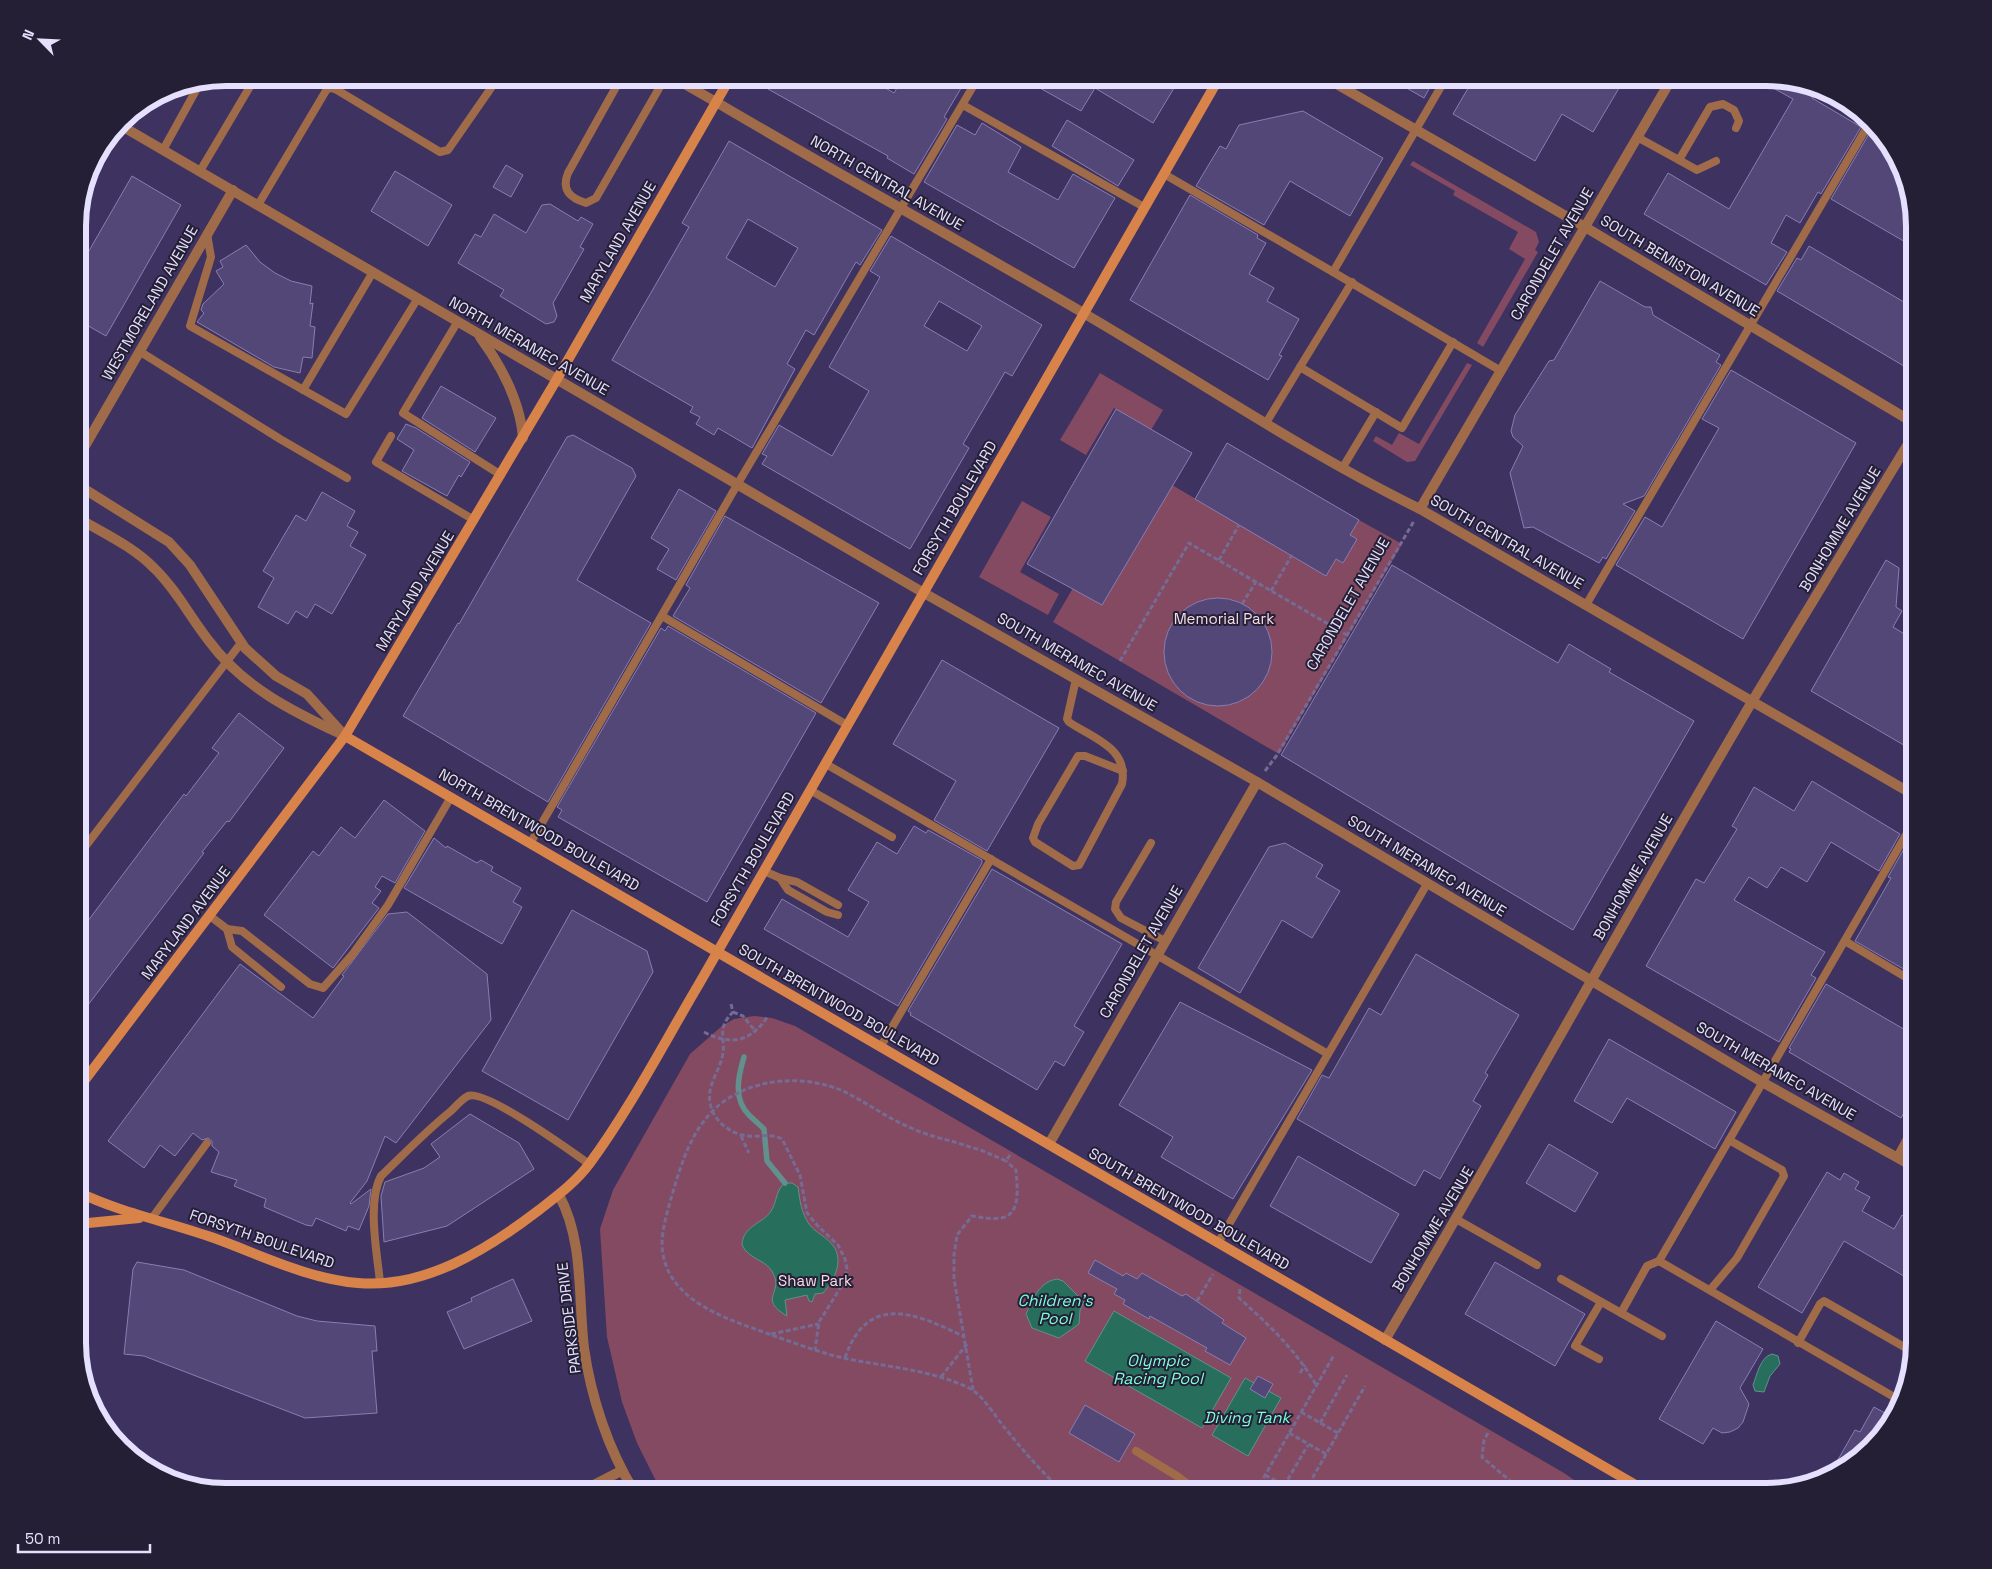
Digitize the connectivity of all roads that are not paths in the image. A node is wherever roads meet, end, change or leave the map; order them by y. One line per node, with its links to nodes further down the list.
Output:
1 (250, 86): 23 (lane)
2 (492, 86): 26 (lane)
3 (617, 86): 4 (lane)
4 (660, 86)
5 (688, 86): 13 (street, NORTH CENTRAL AVENUE)
6 (725, 86): 13 (main road, MARYLAND AVENUE)
7 (974, 86): 14 (lane)
8 (1214, 86): 24 (main road, FORSYTH BOULEVARD)
9 (1340, 86): 18 (street, SOUTH BEMISTON AVENUE)
10 (1441, 86): 18 (lane)
11 (1667, 86): 19 (street, CARONDELET AVENUE)
12 (196, 90): 20 (lane)
13 (716, 102): 28 (street, NORTH CENTRAL AVENUE); 43 (main road, MARYLAND AVENUE)
14 (963, 105): 27 (lane); 28 (lane)
15 (126, 128): 20 (street, NORTH MERAMEC AVENUE)
16 (1736, 128): 21 (lane)
17 (1866, 128): 37 (lane)
18 (1415, 130): 29 (street, SOUTH BEMISTON AVENUE); 32 (lane)
19 (1638, 137): 21 (lane); 29 (street, CARONDELET AVENUE)
20 (163, 150): 23 (street, NORTH MERAMEC AVENUE)
21 (1679, 160): 22 (lane)
22 (1716, 161)
23 (200, 171): 25 (street, NORTH MERAMEC AVENUE)
24 (1164, 174): 27 (main road, FORSYTH BOULEVARD); 32 (lane)
25 (233, 190): 26 (street, NORTH MERAMEC AVENUE); 30 (street, WESTMORELAND AVENUE)
26 (258, 205): 31 (street, NORTH MERAMEC AVENUE)
27 (1144, 207): 35 (main road, FORSYTH BOULEVARD)
28 (899, 208): 35 (street, NORTH CENTRAL AVENUE); 55 (lane)
29 (1585, 227): 37 (street, SOUTH BEMISTON AVENUE); 42 (street, CARONDELET AVENUE)
30 (208, 234): 40 (street, WESTMORELAND AVENUE); 44 (lane)
31 (373, 272): 34 (street, NORTH MERAMEC AVENUE); 44 (lane)
32 (1333, 272): 33 (lane)
33 (1352, 282): 39 (lane); 41 (lane)
34 (418, 298): 36 (street, NORTH MERAMEC AVENUE); 44 (lane)
35 (1085, 314): 47 (street, SOUTH CENTRAL AVENUE); 60 (main road, FORSYTH BOULEVARD)
36 (458, 321): 38 (street, NORTH MERAMEC AVENUE); 53 (lane)
37 (1750, 326): 46 (street, SOUTH BEMISTON AVENUE); 61 (lane)
38 (477, 333): 43 (street, NORTH MERAMEC AVENUE); 49 (street)
39 (1453, 342): 42 (lane); 45 (lane)
40 (139, 351): 50 (street, WESTMORELAND AVENUE); 54 (lane)
41 (1300, 367): 45 (lane); 47 (lane)
42 (1501, 371): 57 (street, CARONDELET AVENUE)
43 (557, 379): 49 (main road, MARYLAND AVENUE); 55 (street, NORTH MERAMEC AVENUE)
44 (303, 390)
45 (1376, 412): 52 (lane)
46 (1906, 418)
47 (1266, 423): 52 (street, SOUTH CENTRAL AVENUE)
48 (391, 436): 58 (lane)
49 (523, 438): 53 (main road, MARYLAND AVENUE)
50 (87, 442)
51 (1906, 447): 66 (street, BONHOMME AVENUE)
52 (1343, 467): 57 (street, SOUTH CENTRAL AVENUE)
53 (501, 475): 58 (main road, MARYLAND AVENUE)
54 (347, 478)
55 (737, 485): 60 (street, NORTH MERAMEC AVENUE); 62 (lane)
56 (87, 491): 63 (street, NORTH BRENTWOOD BOULEVARD)
57 (1420, 510): 61 (street, SOUTH CENTRAL AVENUE)
58 (474, 520): 68 (main road, MARYLAND AVENUE)
59 (87, 525): 64 (street, NORTH BRENTWOOD BOULEVARD)
60 (924, 593): 65 (street, SOUTH MERAMEC AVENUE); 67 (main road, FORSYTH BOULEVARD)
61 (1586, 605): 66 (street, SOUTH CENTRAL AVENUE)
62 (662, 616): 67 (lane); 77 (lane)
63 (241, 643): 64 (lane); 68 (street, NORTH BRENTWOOD BOULEVARD)
64 (226, 662): 68 (street, NORTH BRENTWOOD BOULEVARD); 79 (lane)
65 (1076, 678): 70 (lane); 71 (street, SOUTH MERAMEC AVENUE)
66 (1753, 701): 73 (street, SOUTH CENTRAL AVENUE); 93 (street, BONHOMME AVENUE)
67 (847, 725): 69 (main road, FORSYTH BOULEVARD)
68 (345, 736): 74 (main road, NORTH BRENTWOOD BOULEVARD); 86 (main road, MARYLAND AVENUE)
69 (826, 764): 72 (main road, FORSYTH BOULEVARD); 80 (lane)
70 (1123, 771): 70 (lane)
71 (1257, 782): 83 (street, SOUTH MERAMEC AVENUE); 88 (street, CARONDELET AVENUE)
72 (810, 790): 76 (lane); 81 (main road, FORSYTH BOULEVARD)
73 (1906, 790)
74 (451, 796): 77 (main road, NORTH BRENTWOOD BOULEVARD); 87 (lane)
75 (1906, 835): 89 (lane)
76 (892, 838)
77 (531, 842): 90 (main road, NORTH BRENTWOOD BOULEVARD)
78 (1151, 843): 88 (lane)
79 (87, 844)
80 (991, 859): 91 (lane); 95 (lane)
81 (764, 871): 82 (lane); 90 (main road, FORSYTH BOULEVARD)
82 (780, 878): 84 (lane); 85 (lane)
83 (1427, 884): 93 (street, SOUTH MERAMEC AVENUE); 96 (lane)
84 (838, 905)
85 (838, 915)
86 (210, 916): 87 (lane); 97 (main road, MARYLAND AVENUE)
87 (227, 929): 94 (lane)
88 (1165, 941): 91 (street, CARONDELET AVENUE)
89 (1845, 941): 92 (lane); 98 (lane)
90 (718, 951): 95 (main road, SOUTH BRENTWOOD BOULEVARD); 105 (main road, FORSYTH BOULEVARD)
91 (1157, 955): 96 (lane); 102 (street, CARONDELET AVENUE)
92 (1906, 977)
93 (1590, 982): 98 (street, SOUTH MERAMEC AVENUE); 109 (street, BONHOMME AVENUE)
94 (281, 986)
95 (881, 1046): 102 (main road, SOUTH BRENTWOOD BOULEVARD)
96 (1328, 1054): 111 (lane)
97 (87, 1077)
98 (1762, 1082): 99 (lane); 103 (street, SOUTH MERAMEC AVENUE)
99 (1729, 1140): 112 (lane); 116 (lane)
100 (1906, 1141): 103 (lane)
101 (207, 1143): 108 (lane)
102 (1049, 1144): 111 (main road, SOUTH BRENTWOOD BOULEVARD)
103 (1897, 1157): 104 (street, SOUTH MERAMEC AVENUE)
104 (1906, 1162)
105 (589, 1164): 106 (main road, FORSYTH BOULEVARD); 115 (lane)
106 (559, 1195): 115 (main road, FORSYTH BOULEVARD); 126 (street, PARKSIDE DRIVE)
107 (87, 1196): 108 (main road, FORSYTH BOULEVARD)
108 (152, 1218): 110 (main road); 115 (main road, FORSYTH BOULEVARD)
109 (1456, 1220): 113 (lane); 120 (street, BONHOMME AVENUE)
110 (87, 1223)
111 (1218, 1243): 120 (main road, SOUTH BRENTWOOD BOULEVARD)
112 (1659, 1261): 116 (lane); 118 (lane)
113 (1537, 1265)
114 (1561, 1279): 117 (lane)
115 (380, 1282)
116 (1710, 1290): 121 (lane)
117 (1601, 1302): 118 (lane); 123 (lane)
118 (1621, 1313): 119 (lane)
119 (1662, 1336)
120 (1385, 1340): 130 (main road, SOUTH BRENTWOOD BOULEVARD)
121 (1798, 1343): 122 (lane); 124 (lane)
122 (1906, 1348)
123 (1599, 1359)
124 (1894, 1397)
125 (1136, 1450): 129 (lane)
126 (621, 1471): 127 (street); 128 (street, PARKSIDE DRIVE)
127 (599, 1483)
128 (628, 1483)
129 (1186, 1483)
130 (1631, 1483)

